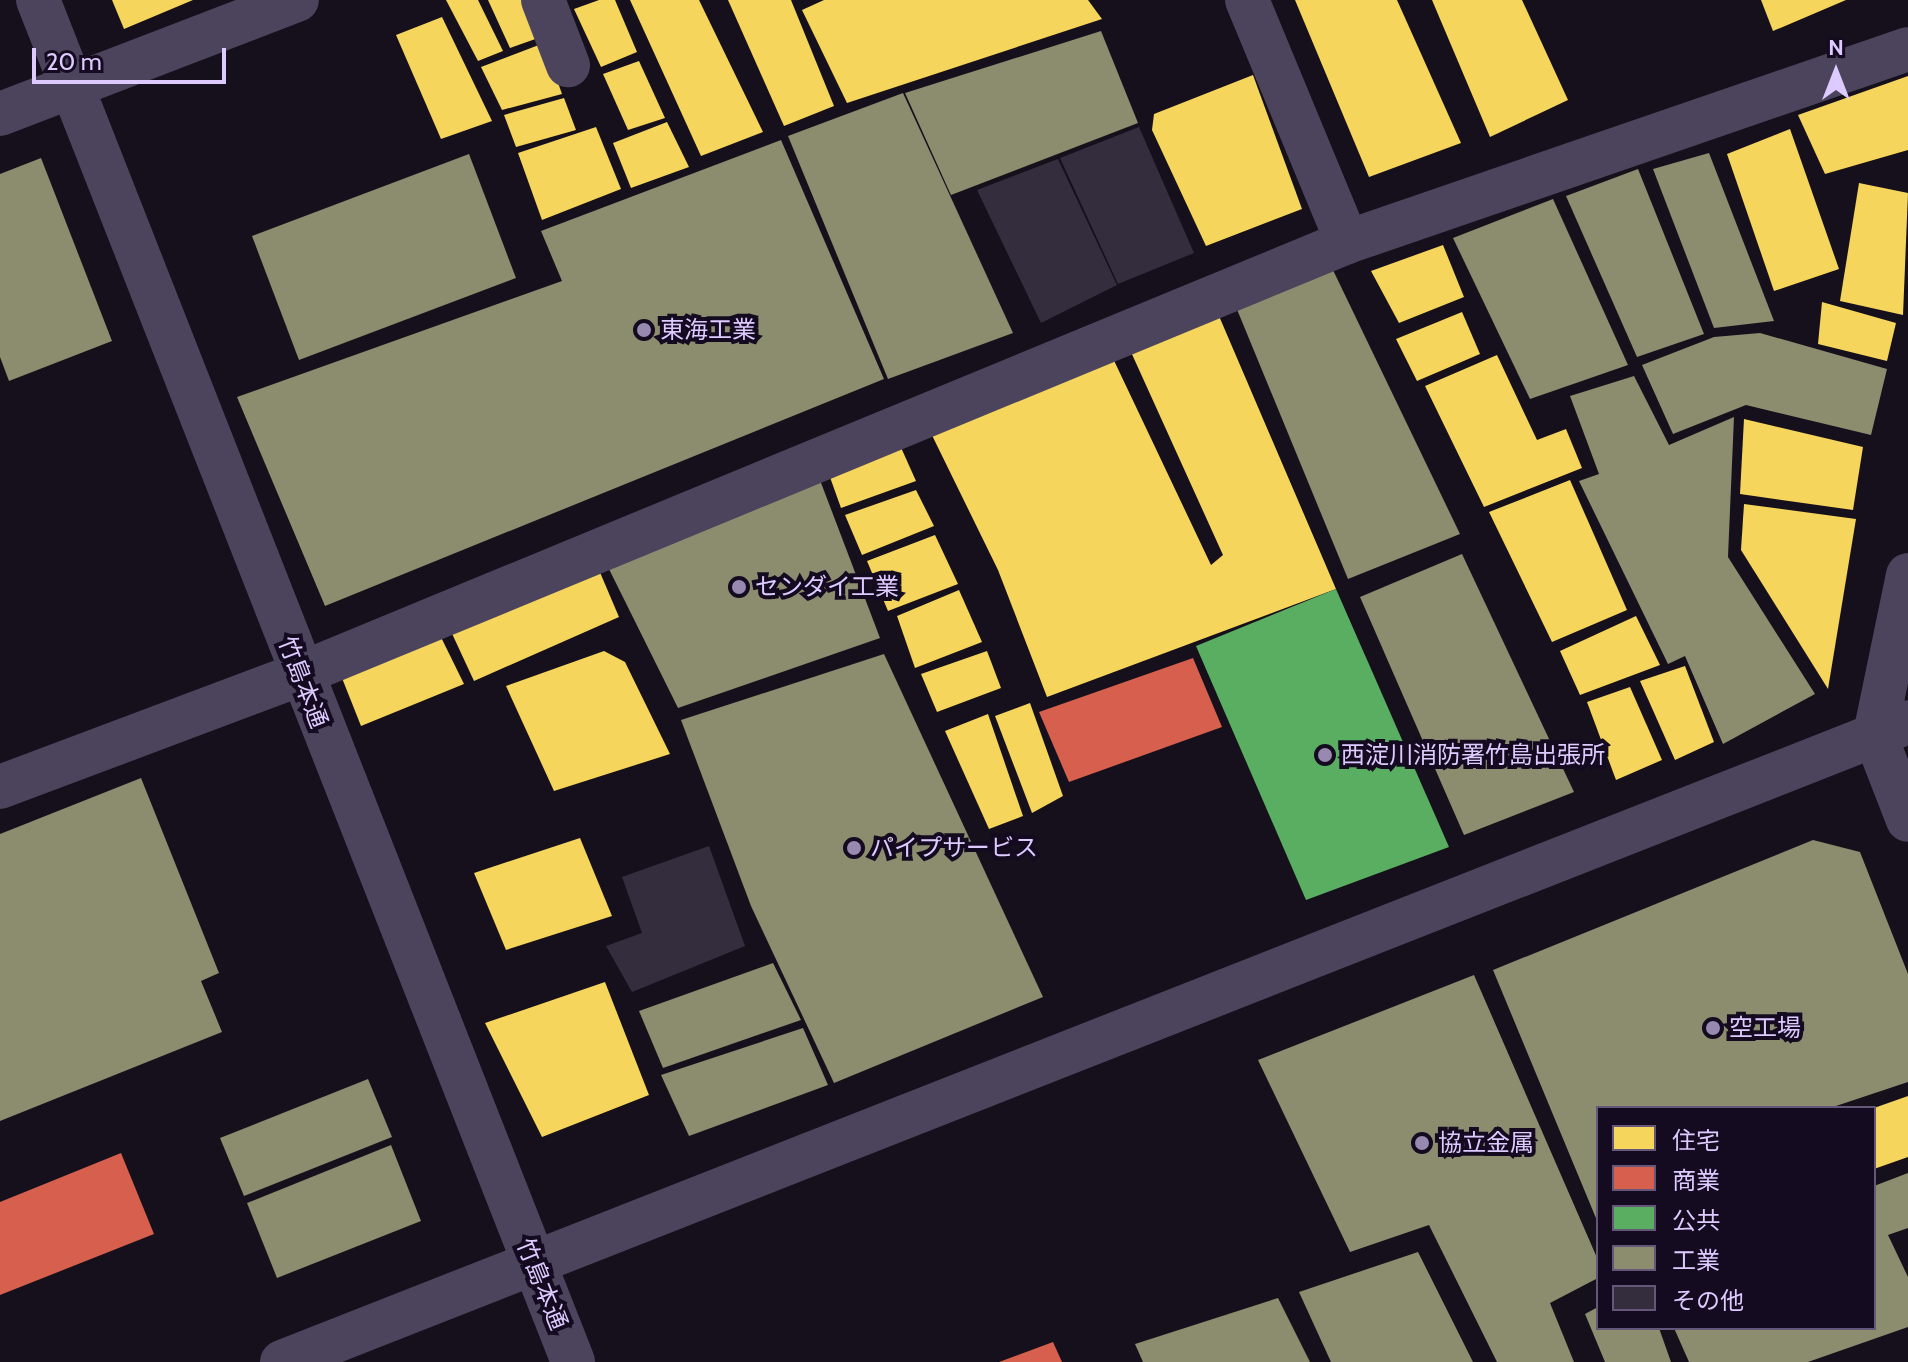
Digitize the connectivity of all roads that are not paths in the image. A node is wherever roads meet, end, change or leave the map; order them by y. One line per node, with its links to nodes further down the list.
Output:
1 (38, 0): 7 (street, 竹島本通)
2 (297, 0): 7 (street)
3 (543, 0): 6 (street)
4 (1247, 0): 9 (street)
5 (1908, 49): 9 (street)
6 (568, 65)
7 (72, 87): 8 (street); 11 (street, 竹島本通)
8 (0, 114)
9 (1347, 242): 11 (street)
10 (1908, 575): 12 (street)
11 (300, 674): 13 (street); 15 (street, 竹島本通)
12 (1892, 728): 14 (street); 15 (street)
13 (0, 787)
14 (1908, 820)
15 (534, 1264): 16 (street); 17 (street, 竹島本通)
16 (282, 1362)
17 (573, 1362)

